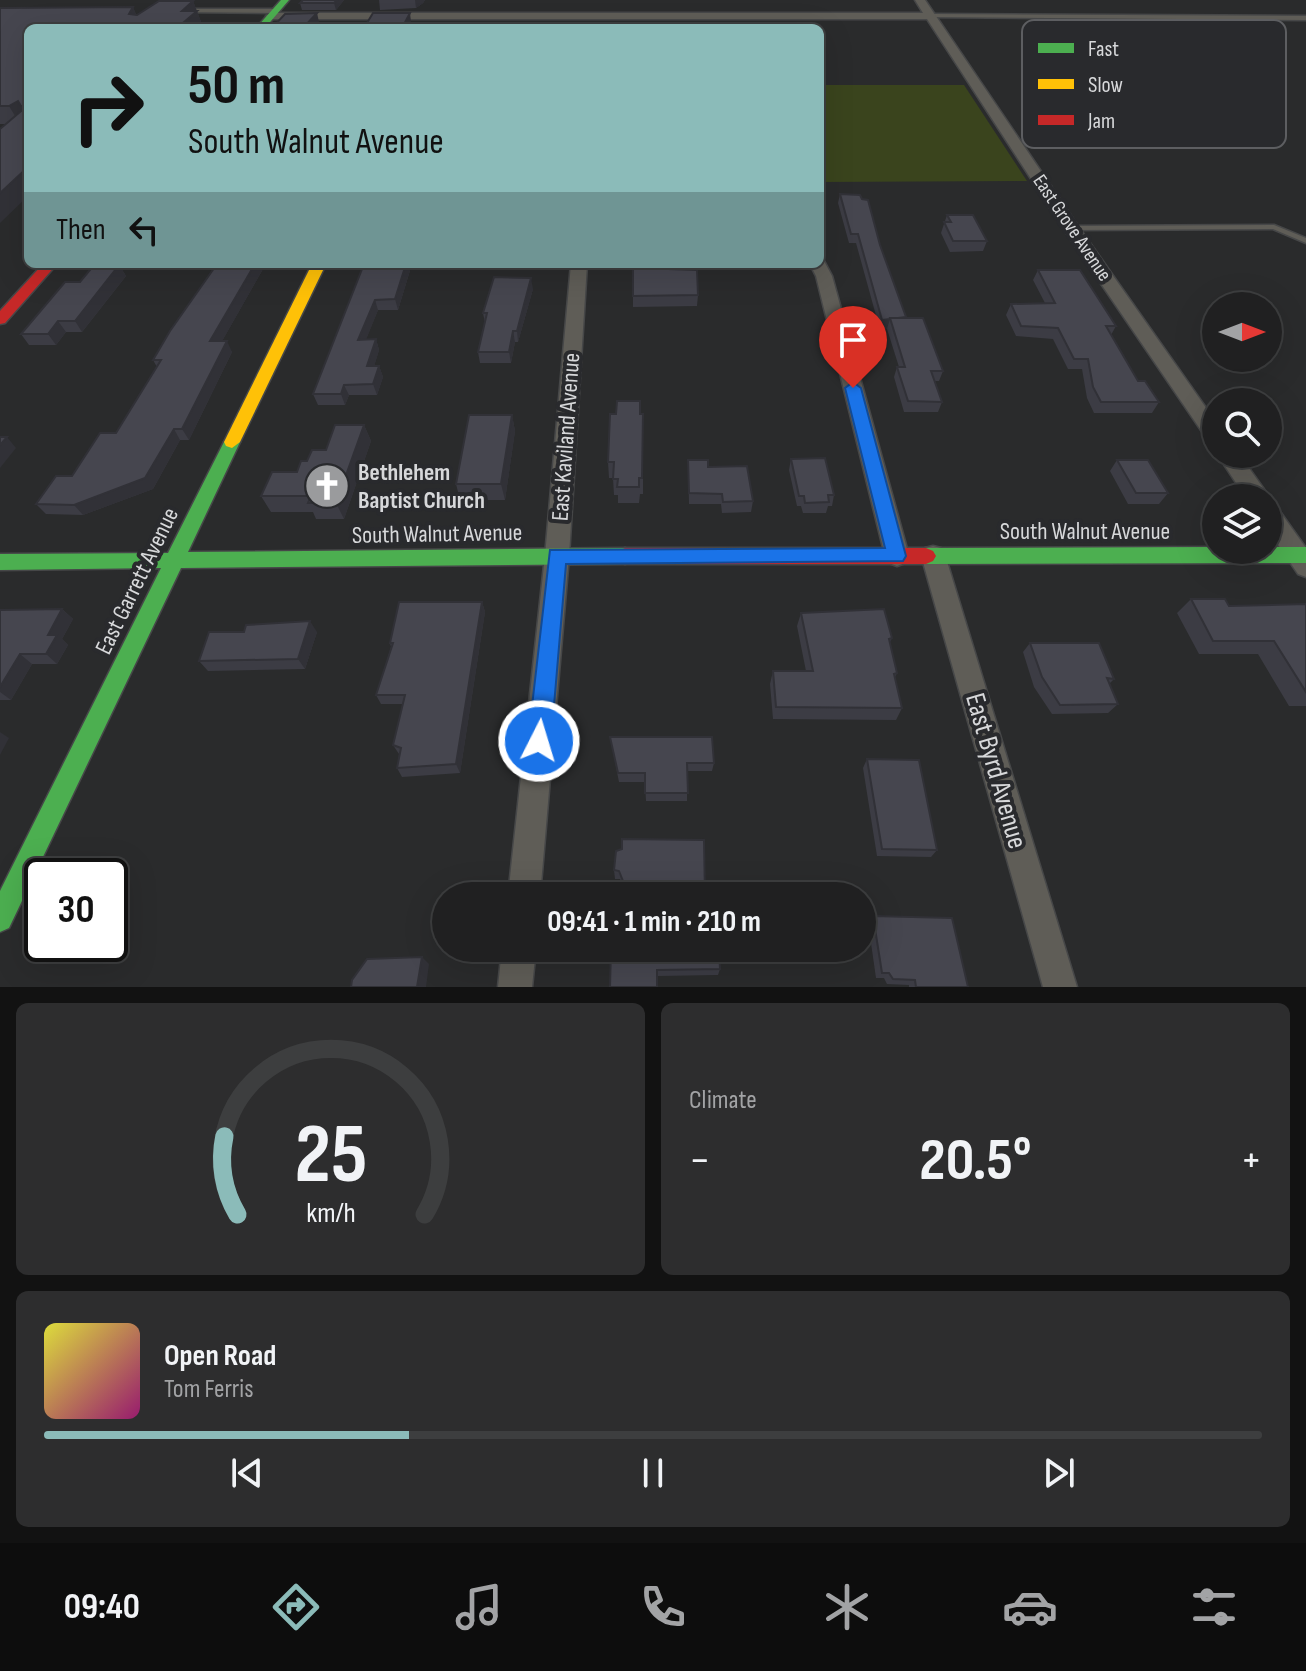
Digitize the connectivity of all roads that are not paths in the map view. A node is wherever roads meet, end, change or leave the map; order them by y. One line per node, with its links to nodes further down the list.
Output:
1 (449, 0): 7 (street)
2 (608, 0): 11 (street)
3 (765, 0): 8 (street)
4 (920, 0): 9 (street, East Grove Avenue)
5 (176, 11): 6 (lane)
6 (273, 14): 7 (street)
7 (441, 16): 11 (street); 12 (street)
8 (770, 16): 9 (street); 11 (street); 13 (street)
9 (931, 16): 10 (lane); 14 (street, East Grove Avenue)
10 (1306, 18)
11 (605, 22)
12 (437, 24)
13 (773, 24)
14 (1071, 228): 15 (lane); 21 (street, East Grove Avenue)
15 (1306, 241)
16 (46, 268): 20 (street)
17 (317, 268): 28 (street, East Garrett Avenue)
18 (579, 268): 24 (street, East Kaviland Avenue)
19 (820, 268): 25 (street)
20 (0, 320)
21 (1202, 417)
22 (1282, 531): 26 (street)
23 (933, 555): 25 (street, South Walnut Avenue); 26 (street, South Walnut Avenue); 33 (street, East Byrd Avenue)
24 (557, 556): 25 (street, South Walnut Avenue); 28 (street, South Walnut Avenue); 29 (street, East Kaviland Avenue)
25 (897, 556)
26 (1303, 559)
27 (0, 562): 28 (street, South Walnut Avenue)
28 (173, 562): 30 (street, East Garrett Avenue)
29 (525, 882)
30 (0, 919)
31 (518, 962): 32 (street)
32 (515, 987)
33 (1060, 987)

